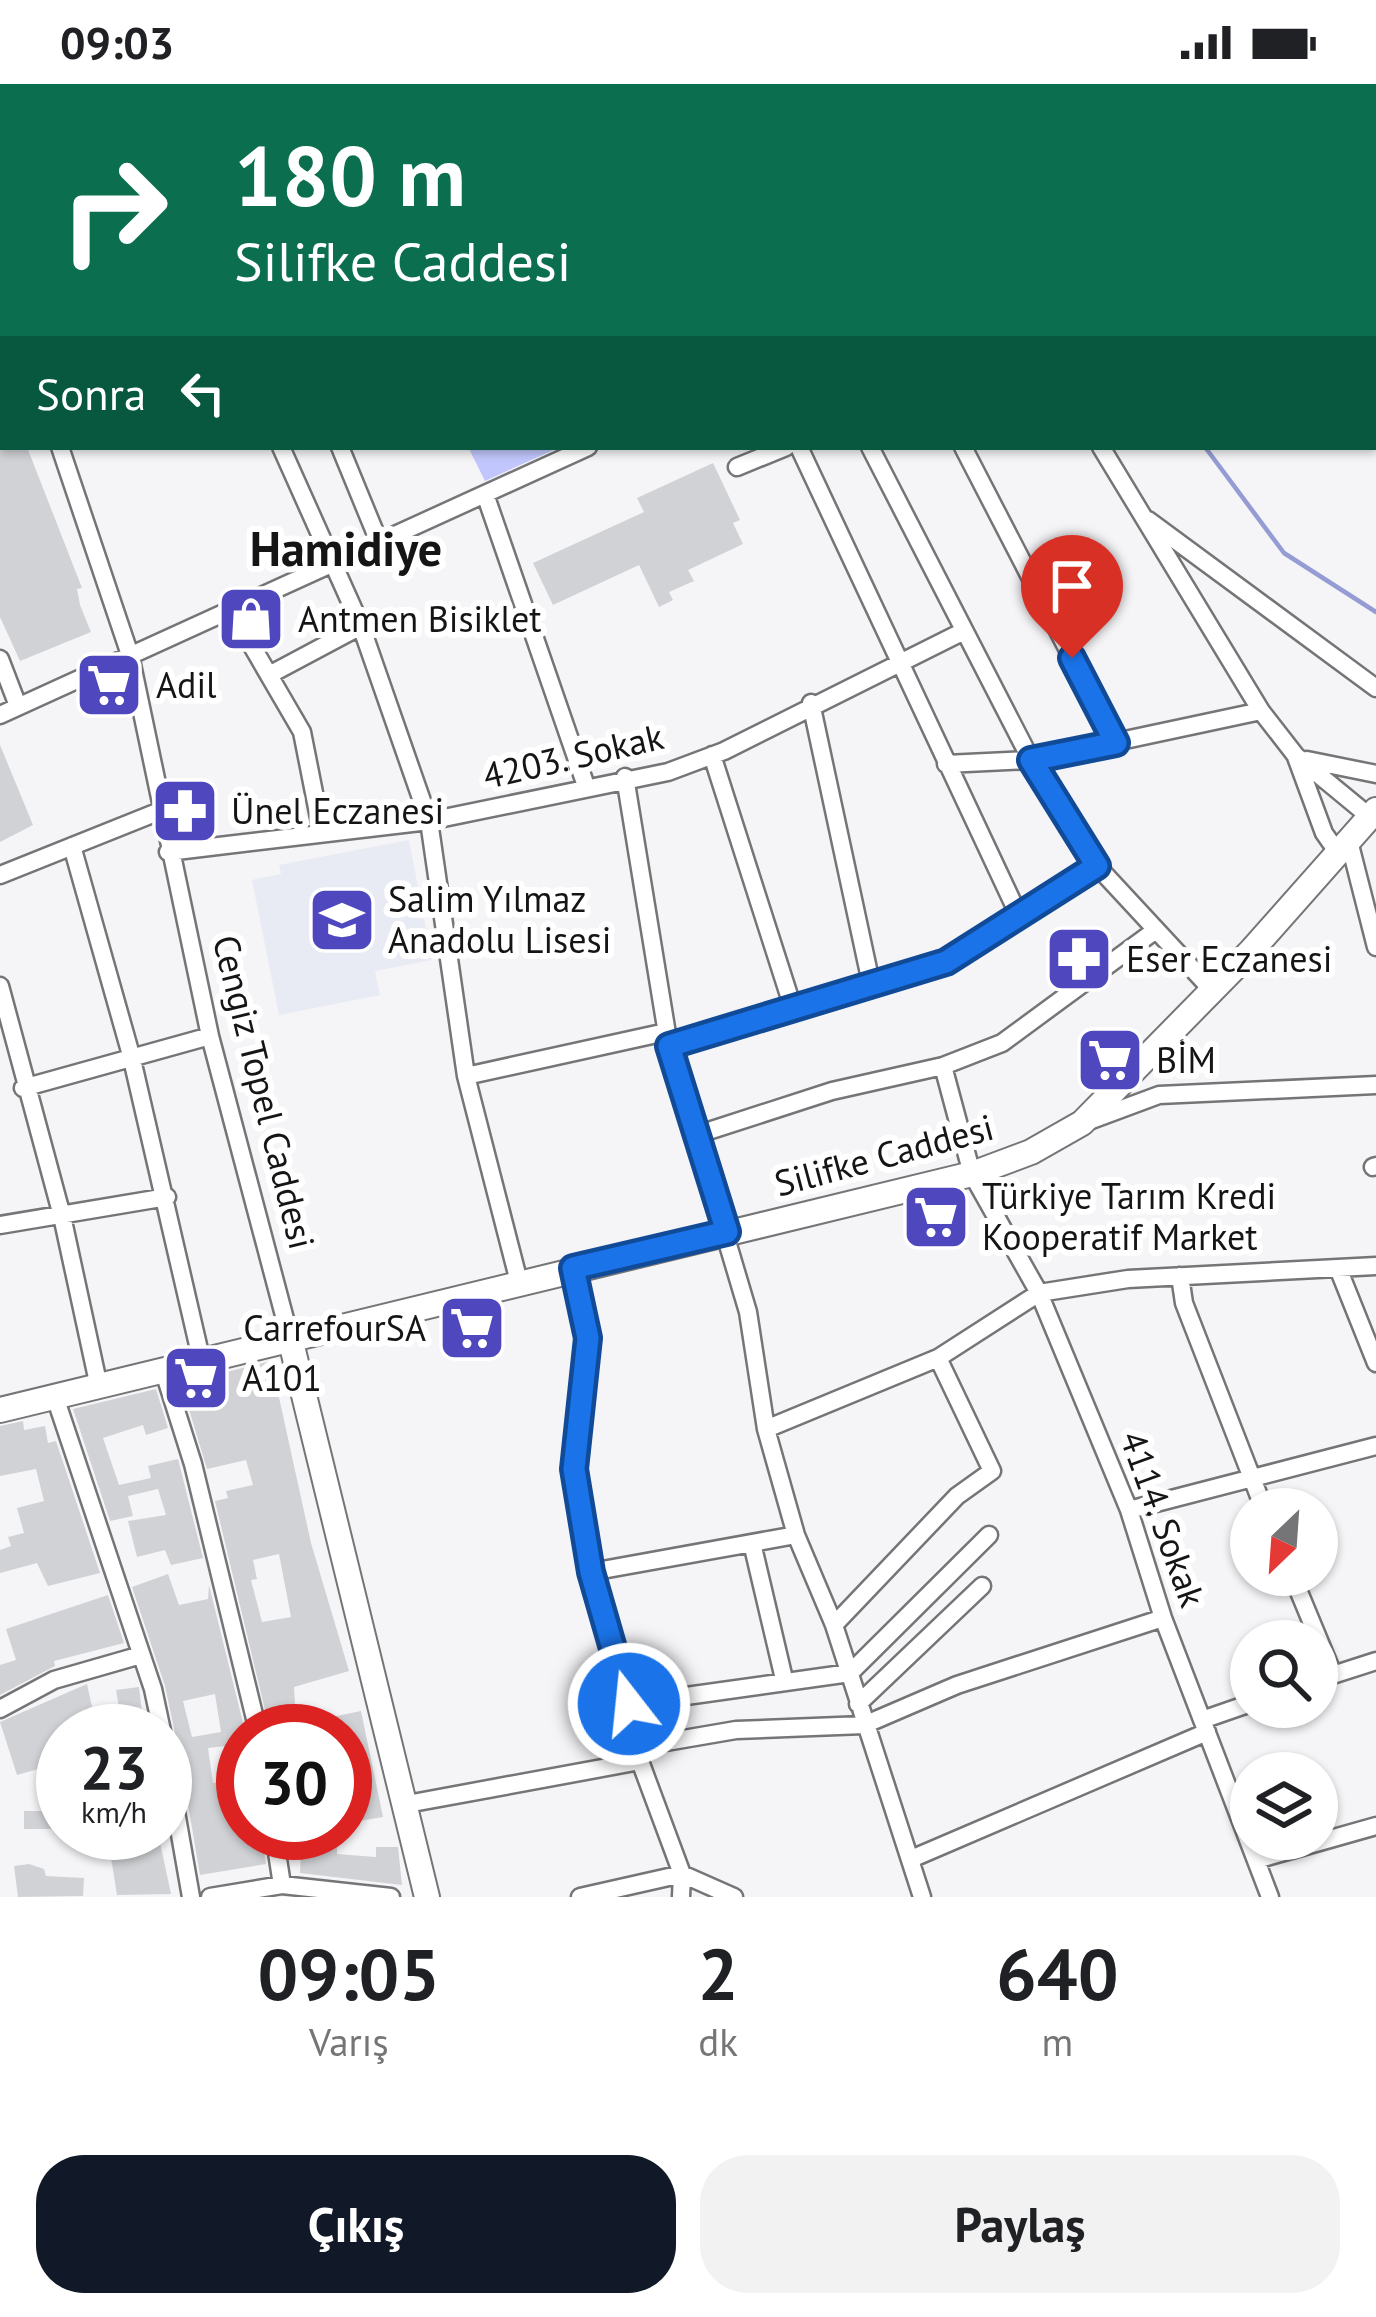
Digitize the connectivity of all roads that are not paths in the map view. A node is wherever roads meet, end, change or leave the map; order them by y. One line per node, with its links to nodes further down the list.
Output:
1 (61, 450): 18 (street, Cengiz Topel Caddesi)
2 (282, 450): 14 (street)
3 (341, 450): 13 (street)
4 (581, 450): 11 (street)
5 (778, 450): 10 (street)
6 (800, 450): 20 (street)
7 (872, 450): 17 (street)
8 (965, 450): 27 (street)
9 (1104, 450): 12 (street)
10 (737, 467)
11 (485, 494): 13 (street); 34 (street)
12 (1137, 512): 22 (street); 25 (street)
13 (379, 542): 14 (street)
14 (336, 562): 15 (street); 16 (street)
15 (231, 610): 18 (street); 21 (street)
16 (362, 626): 21 (street); 37 (street)
17 (964, 631): 20 (street, 4203. Sokak); 30 (street)
18 (130, 655): 24 (street); 35 (street, Cengiz Topel Caddesi)
19 (0, 659): 24 (street)
20 (901, 661): 23 (street, 4203. Sokak); 31 (street)
21 (269, 675): 38 (street)
22 (1376, 688)
23 (811, 704): 28 (street, 4203. Sokak); 47 (street)
24 (18, 706): 26 (street)
25 (1261, 711): 27 (street); 29 (street)
26 (0, 715)
27 (1116, 743): 30 (street)
28 (712, 755): 33 (street, 4203. Sokak); 50 (street)
29 (1296, 756): 32 (street); 36 (street); 40 (street)
30 (1031, 760): 31 (street); 42 (street)
31 (946, 764): 44 (street)
32 (1376, 774)
33 (625, 777): 34 (street, 4203. Sokak); 52 (street)
34 (586, 786): 37 (street, 4203. Sokak)
35 (160, 811): 39 (street); 41 (street, Cengiz Topel Caddesi)
36 (1373, 814): 40 (street, Silifke Caddesi)
37 (429, 821): 38 (street, 4203. Sokak); 55 (street)
38 (322, 833): 41 (street, 4203. Sokak)
39 (72, 846): 43 (street); 53 (street)
40 (1343, 847): 46 (street); 49 (street, Silifke Caddesi)
41 (168, 852): 51 (street, Cengiz Topel Caddesi)
42 (1097, 866): 44 (street); 45 (street)
43 (0, 875)
44 (1020, 918): 47 (street)
45 (1153, 932): 49 (street); 54 (street)
46 (1376, 946)
47 (871, 983): 50 (street)
48 (0, 986): 57 (street)
49 (1212, 990): 58 (street, Silifke Caddesi)
50 (793, 1008): 52 (street)
51 (211, 1036): 53 (street); 71 (street, Cengiz Topel Caddesi)
52 (668, 1039): 55 (street); 59 (street)
53 (131, 1055): 57 (street); 61 (street)
54 (943, 1066): 59 (street); 60 (street, 4114. Sokak)
55 (466, 1076): 69 (street)
56 (1376, 1085): 58 (street)
57 (23, 1088): 62 (street)
58 (1082, 1123): 60 (street, Silifke Caddesi)
59 (693, 1136): 64 (street)
60 (973, 1174): 64 (street, Silifke Caddesi); 70 (street, 4114. Sokak)
61 (166, 1197): 62 (street); 72 (street)
62 (62, 1216): 63 (street); 76 (street)
63 (0, 1225)
64 (727, 1232): 66 (street, Silifke Caddesi); 79 (street)
65 (1376, 1266): 67 (street)
66 (573, 1268): 69 (street, Silifke Caddesi); 87 (street)
67 (1338, 1268): 68 (street); 74 (street)
68 (1180, 1276): 70 (street); 81 (street)
69 (519, 1282): 71 (street, Silifke Caddesi)
70 (1039, 1293): 73 (street); 83 (street, 4114. Sokak)
71 (290, 1338): 72 (street, Silifke Caddesi); 106 (street, Cengiz Topel Caddesi)
72 (201, 1358): 75 (street, Silifke Caddesi)
73 (938, 1358): 79 (street); 90 (street)
74 (1376, 1364)
75 (163, 1369): 76 (street, Silifke Caddesi); 97 (street)
76 (98, 1387): 77 (street, Silifke Caddesi)
77 (55, 1397): 78 (street, Silifke Caddesi); 91 (street)
78 (1, 1406)
79 (766, 1429): 84 (street)
80 (1376, 1446): 81 (street)
81 (1252, 1478): 82 (street); 83 (street)
82 (1256, 1488)
83 (1129, 1510): 89 (street, 4114. Sokak)
84 (796, 1535): 86 (street); 90 (street)
85 (988, 1535): 93 (street)
86 (752, 1543): 87 (street); 95 (street)
87 (591, 1572): 98 (street)
88 (982, 1586): 99 (street)
89 (1163, 1618): 102 (street); 103 (street, 4114. Sokak)
90 (834, 1625): 93 (street)
91 (141, 1655): 96 (street); 100 (street)
92 (1376, 1660): 94 (street)
93 (850, 1673): 95 (street); 99 (street)
94 (1338, 1673)
95 (784, 1679): 98 (street)
96 (155, 1704)
97 (251, 1704)
98 (629, 1704): 104 (street)
99 (858, 1704): 102 (street)
100 (0, 1709)
101 (1230, 1713): 103 (street)
102 (864, 1725): 104 (street); 109 (street)
103 (1204, 1726): 105 (street, 4114. Sokak); 109 (street)
104 (638, 1754): 106 (street); 113 (street)
105 (1230, 1793)
106 (407, 1804): 118 (street, Cengiz Topel Caddesi)
107 (1376, 1826): 108 (street)
108 (1338, 1837)
109 (911, 1859): 122 (street)
110 (184, 1860): 115 (street)
111 (278, 1860): 114 (street)
112 (1256, 1860): 123 (street, 4114. Sokak)
113 (682, 1874): 119 (street); 120 (street); 121 (street)
114 (282, 1885): 116 (street); 117 (street)
115 (191, 1897)
116 (210, 1897)
117 (391, 1897)
118 (427, 1897)
119 (580, 1897)
120 (681, 1897)
121 (734, 1897)
122 (922, 1897)
123 (1270, 1897)

